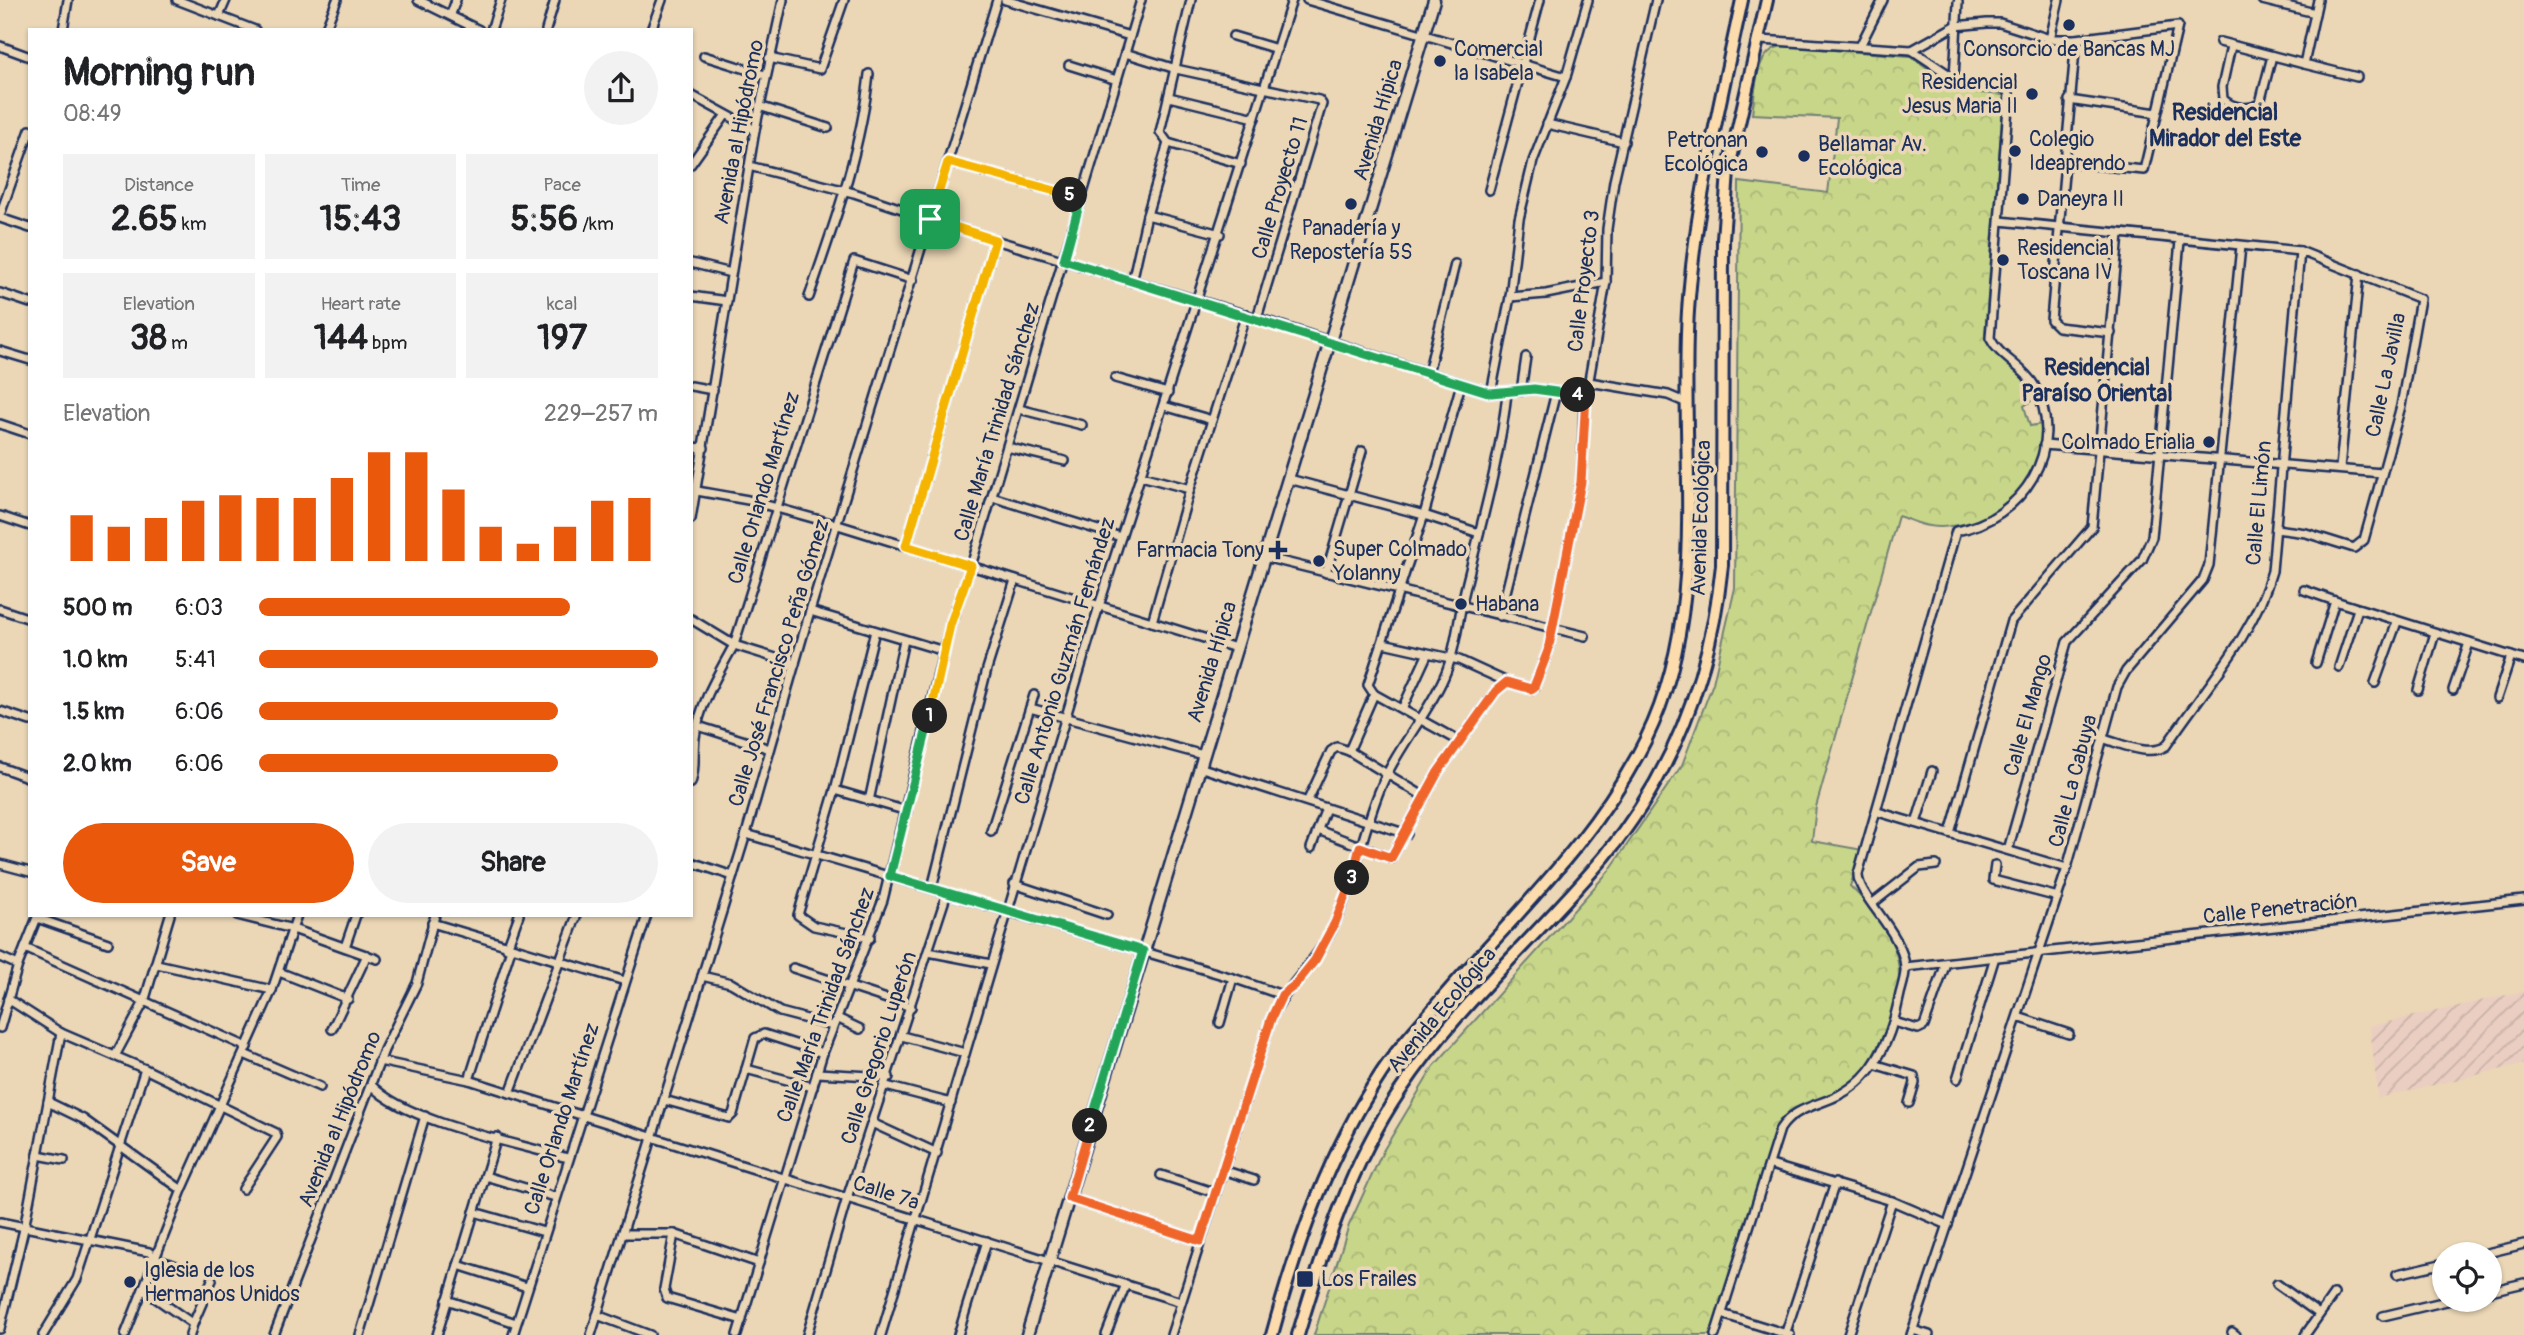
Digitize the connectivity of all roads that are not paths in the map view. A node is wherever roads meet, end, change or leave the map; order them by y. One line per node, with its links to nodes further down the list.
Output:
1 (68, 0): 33 (street)
2 (179, 0): 31 (street)
3 (226, 0): 31 (street)
4 (337, 0): 35 (street)
5 (418, 0): 30 (street)
6 (456, 0): 30 (street)
7 (501, 0): 37 (street)
8 (555, 0): 38 (street)
9 (661, 0): 39 (street)
10 (783, 0): 56 (street, Avenida al Hipódromo)
11 (844, 0): 56 (street)
12 (997, 0): 82 (street, Calle José Francisco Peña Gómez)
13 (1005, 0): 40 (street)
14 (1141, 0): 40 (street, Calle María Trinidad Sánchez)
15 (1191, 0): 60 (street)
16 (1292, 0): 50 (street, Calle Antonio Guzmán Fernández)
17 (1307, 0): 42 (street)
18 (1434, 0): 42 (street, Avenida Hípica)
19 (1539, 0): 59 (street)
20 (1588, 0): 63 (street)
21 (1656, 0): 78 (street, Calle Proyecto 3)
22 (1742, 0): 135 (main road)
23 (1767, 0): 45 (main road, Avenida Ecológica)
24 (1883, 0): 48 (street)
25 (2059, 0): 43 (street)
26 (2262, 0): 29 (street)
27 (2318, 0): 29 (street)
28 (1958, 2): 32 (street)
29 (2315, 13): 57 (street)
30 (451, 14): 36 (street)
31 (219, 16): 34 (street)
32 (1955, 26): 43 (street); 51 (street); 65 (street)
33 (63, 28)
34 (250, 28)
35 (326, 28)
36 (475, 28)
37 (492, 28)
38 (548, 28)
39 (652, 28)
40 (1130, 36): 52 (street, Calle María Trinidad Sánchez)
41 (1233, 36): 50 (street)
42 (1423, 36): 59 (street); 119 (street, Avenida Hípica)
43 (2050, 38): 44 (street)
44 (2076, 39): 70 (street); 72 (street)
45 (1760, 40): 48 (street); 418 (main road, Avenida Ecológica)
46 (2220, 43): 49 (street)
47 (0, 46): 53 (street)
48 (1860, 46): 51 (street)
49 (2231, 46): 55 (street); 55 (street)
50 (1277, 49): 67 (street, Calle Antonio Guzmán Fernández)
51 (1912, 50): 65 (street)
52 (1125, 53): 60 (street, Calle Proyecto 11); 66 (street, Calle María Trinidad Sánchez)
53 (28, 56)
54 (704, 56): 62 (street)
55 (2272, 56): 57 (street)
56 (769, 58): 62 (street, Avenida al Hipódromo)
57 (2304, 64): 64 (street)
58 (1069, 65): 66 (street)
59 (1522, 66): 63 (street); 86 (street)
60 (1176, 69): 67 (street, Calle Proyecto 11); 69 (street)
61 (869, 74): 87 (street)
62 (765, 75): 71 (street, Avenida al Hipódromo)
63 (1566, 77): 75 (street)
64 (2357, 77)
65 (1954, 79): 92 (street)
66 (1117, 80): 88 (street, Calle María Trinidad Sánchez)
67 (1265, 86): 74 (street, Calle Antonio Guzmán Fernández); 117 (street, Calle Proyecto 11)
68 (693, 96): 73 (street)
69 (1168, 97): 74 (street); 79 (street)
70 (2069, 100): 72 (street); 83 (street)
71 (759, 106): 76 (street); 77 (street, Avenida al Hipódromo)
72 (2157, 113): 83 (street)
73 (725, 116): 77 (street); 81 (street)
74 (1255, 118): 84 (street, Calle Antonio Guzmán Fernández)
75 (1547, 124): 78 (street); 112 (street)
76 (828, 128)
77 (755, 130): 85 (street, Avenida al Hipódromo)
78 (1624, 142): 108 (street, Calle Proyecto 3)
79 (1168, 143): 84 (street); 89 (street)
80 (26, 152): 90 (street)
81 (693, 161)
82 (948, 162): 88 (street); 91 (street, Calle José Francisco Peña Gómez)
83 (2063, 162): 94 (street)
84 (1241, 164): 95 (street, Calle Antonio Guzmán Fernández)
85 (749, 166): 87 (street); 104 (street, Avenida al Hipódromo)
86 (1489, 190)
87 (845, 192): 91 (street); 111 (street)
88 (1081, 198): 101 (street, Calle María Trinidad Sánchez)
89 (1147, 215): 95 (street); 107 (street)
90 (0, 216): 93 (street)
91 (930, 219): 97 (street); 106 (street, Calle José Francisco Peña Gómez)
92 (2000, 221): 94 (street, Calle La Javilla); 142 (street)
93 (28, 227)
94 (2058, 227): 96 (street, Calle La Javilla); 118 (street)
95 (1220, 234): 114 (street, Calle Antonio Guzmán Fernández)
96 (2119, 234): 98 (street, Calle La Javilla); 118 (street)
97 (995, 240): 101 (street); 170 (street)
98 (2180, 241): 99 (street, Calle La Javilla); 148 (street, Calle El Mango)
99 (2241, 246): 100 (street, Calle La Javilla); 149 (street, Calle La Cabuya)
100 (2300, 251): 105 (street, Calle La Javilla); 151 (street, Calle El Limón)
101 (1064, 260): 107 (street); 137 (street, Calle María Trinidad Sánchez)
102 (693, 263): 104 (street)
103 (1455, 264): 123 (street)
104 (732, 273): 113 (street, Avenida al Hipódromo)
105 (2359, 274): 152 (street); 153 (street, Calle La Javilla)
106 (913, 280): 161 (street, Calle Orlando Martínez); 166 (street, Calle José Francisco Peña Gómez)
107 (1132, 282): 114 (street)
108 (1606, 282): 112 (street); 125 (street, Calle Proyecto 3)
109 (0, 293): 115 (street)
110 (693, 296): 113 (street)
111 (809, 297)
112 (1510, 297): 132 (street)
113 (727, 300): 128 (street, Avenida al Hipódromo)
114 (1198, 300): 116 (street); 131 (street, Calle Antonio Guzmán Fernández)
115 (28, 302)
116 (1246, 314): 117 (street); 138 (street)
117 (1258, 318): 119 (street)
118 (2110, 333): 146 (street)
119 (1332, 341): 123 (street); 156 (street, Avenida Hípica)
120 (0, 351): 122 (street)
121 (1526, 357): 129 (street)
122 (28, 359)
123 (1428, 373): 126 (street)
124 (1115, 378): 131 (street)
125 (1589, 382): 134 (street, Calle Proyecto 3); 135 (street)
126 (1461, 384): 132 (street); 163 (street)
127 (693, 386): 128 (street)
128 (713, 390): 144 (street, Avenida al Hipódromo)
129 (1521, 391): 130 (street); 133 (street)
130 (1556, 392): 134 (street); 183 (street)
131 (1168, 393): 136 (street, Calle Antonio Guzmán Fernández)
132 (1491, 393): 133 (street)
133 (1507, 393): 168 (street)
134 (1586, 396): 188 (street, Calle Proyecto 3)
135 (1687, 402): 417 (main road)
136 (1164, 406): 138 (street); 155 (street, Calle Antonio Guzmán Fernández)
137 (1019, 409): 140 (street); 145 (street, Calle María Trinidad Sánchez)
138 (1212, 420): 157 (street)
139 (0, 424): 141 (street)
140 (1082, 425)
141 (28, 433)
142 (2044, 445): 146 (street); 236 (street)
143 (693, 447): 144 (street)
144 (704, 447): 154 (street, Avenida al Hipódromo)
145 (1007, 447): 150 (street); 160 (street, Calle María Trinidad Sánchez)
146 (2099, 448): 148 (street); 241 (street)
147 (1362, 451): 159 (street)
148 (2160, 452): 149 (street); 246 (street, Calle El Mango)
149 (2222, 457): 151 (street); 219 (street, Calle La Cabuya)
150 (1066, 461)
151 (2280, 463): 152 (street); 167 (street, Calle El Limón)
152 (2340, 468): 153 (street)
153 (2382, 472): 167 (street, Calle La Javilla)
154 (696, 474): 158 (street, Avenida al Hipódromo)
155 (1141, 476): 157 (street); 169 (street, Calle Antonio Guzmán Fernández)
156 (1289, 479): 159 (street); 171 (street, Avenida Hípica)
157 (1190, 489): 186 (street)
158 (697, 491): 161 (street); 162 (street, Avenida al Hipódromo)
159 (1349, 495): 163 (street); 173 (street)
160 (992, 497): 169 (street); 172 (street, Calle María Trinidad Sánchez)
161 (775, 507): 166 (street); 195 (street, Calle Orlando Martínez)
162 (693, 510)
163 (1424, 515): 168 (street); 176 (street)
164 (0, 516): 165 (street)
165 (28, 525)
166 (838, 525): 170 (street); 182 (street, Calle José Francisco Peña Gómez)
167 (2276, 529): 219 (street, Calle El Limón)
168 (1479, 533): 179 (street)
169 (1121, 537): 178 (street, Calle Antonio Guzmán Fernández)
170 (906, 546): 172 (street)
171 (1264, 557): 173 (street); 196 (street, Avenida Hípica)
172 (971, 566): 174 (street); 197 (street, Calle María Trinidad Sánchez)
173 (1326, 573): 176 (street)
174 (1015, 580): 178 (street); 257 (street)
175 (2304, 590): 177 (street)
176 (1399, 591): 179 (street); 193 (street)
177 (2335, 601): 181 (street); 202 (street)
178 (1099, 606): 186 (street); 215 (street, Calle Antonio Guzmán Fernández)
179 (1461, 606): 183 (street); 200 (street)
180 (0, 609): 184 (street)
181 (2358, 609): 187 (street); 204 (street)
182 (810, 611): 189 (street); 203 (street, Calle José Francisco Peña Gómez)
183 (1500, 616): 188 (street)
184 (28, 619)
185 (693, 620): 195 (street)
186 (1152, 622): 196 (street)
187 (2397, 622): 190 (street); 206 (street)
188 (1550, 628): 191 (street); 205 (street, Calle Proyecto 3)
189 (875, 631): 192 (street); 230 (street)
190 (2435, 633): 194 (street); 207 (street)
191 (1585, 636)
192 (904, 639): 197 (street); 233 (street)
193 (1383, 643): 198 (street); 209 (street)
194 (2469, 643): 199 (street); 208 (street)
195 (734, 645): 203 (street); 218 (street, Calle Orlando Martínez)
196 (1236, 648): 223 (street, Avenida Hípica)
197 (944, 651): 235 (street, Calle María Trinidad Sánchez)
198 (1427, 655): 200 (street); 213 (street)
199 (2511, 656): 201 (street); 211 (street)
200 (1451, 660): 205 (street); 216 (street)
201 (2524, 660)
202 (2316, 663)
203 (795, 664): 221 (street, Calle José Francisco Peña Gómez)
204 (2339, 667)
205 (1507, 682): 220 (street)
206 (2375, 683)
207 (2418, 690)
208 (2452, 690)
209 (1374, 694): 213 (street); 222 (street)
210 (1034, 695): 212 (street)
211 (2497, 698)
212 (1030, 708): 215 (street); 240 (street)
213 (1402, 709): 216 (street)
214 (0, 711): 217 (street)
215 (1066, 717): 223 (street); 256 (street, Calle Antonio Guzmán Fernández)
216 (1421, 718): 220 (street); 228 (street)
217 (28, 720)
218 (698, 726): 221 (street); 225 (street, Calle Orlando Martínez)
219 (2104, 739): 252 (street, Calle La Cabuya)
220 (1459, 741): 231 (street)
221 (770, 749): 242 (street, Calle José Francisco Peña Gómez)
222 (1349, 751): 228 (street); 232 (street)
223 (1203, 755): 226 (street, Avenida Hípica)
224 (0, 767): 229 (street)
225 (693, 767)
226 (1199, 767): 232 (street); 279 (street, Avenida Hípica)
227 (1932, 771): 238 (street)
228 (1387, 773): 231 (street); 237 (street)
229 (28, 777)
230 (835, 790): 233 (street); 247 (street)
231 (1424, 797): 243 (street)
232 (1308, 800): 234 (street)
233 (869, 801): 235 (street)
234 (1326, 808): 237 (street); 239 (street)
235 (906, 811): 255 (street, Calle María Trinidad Sánchez)
236 (1878, 812): 238 (street); 261 (street)
237 (1367, 821): 243 (street); 244 (street)
238 (1916, 823): 241 (street)
239 (1318, 830): 244 (street); 245 (street)
240 (991, 831)
241 (1950, 833): 246 (street)
242 (746, 834): 247 (street); 254 (street, Calle José Francisco Peña Gómez)
243 (1407, 834): 244 (street)
244 (1360, 847): 299 (street)
245 (1311, 848)
246 (2008, 850): 252 (street)
247 (815, 854): 255 (street); 274 (street)
248 (693, 863): 254 (street)
249 (0, 864): 253 (street)
250 (1936, 865): 261 (street)
251 (1995, 865): 259 (street)
252 (2067, 868): 259 (street, Calle La Cabuya)
253 (28, 871)
254 (733, 876): 294 (street, Calle José Francisco Peña Gómez)
255 (890, 876): 257 (street); 274 (street, Calle María Trinidad Sánchez)
256 (1014, 884): 262 (street, Calle Antonio Guzmán Fernández); 263 (street)
257 (932, 888): 258 (street)
258 (947, 893): 262 (street); 280 (street, Calle Gregorio Luperón)
259 (2058, 897): 281 (street, Calle La Cabuya)
260 (2524, 900): 281 (street, Calle Penetración)
261 (1873, 903): 291 (street)
262 (1006, 911): 279 (street); 289 (street, Calle Antonio Guzmán Fernández)
263 (1107, 915)
264 (37, 917): 275 (street); 277 (street)
265 (169, 917): 288 (street)
266 (245, 917): 273 (street)
267 (296, 917): 273 (street)
268 (355, 917): 276 (street)
269 (518, 917): 278 (street)
270 (576, 917): 286 (street)
271 (646, 917): 296 (street, Calle Orlando Martínez)
272 (434, 919): 278 (street); 319 (street, Avenida al Hipódromo)
273 (293, 929): 276 (street); 293 (street)
274 (870, 938): 297 (street, Calle María Trinidad Sánchez)
275 (108, 943)
276 (345, 947): 282 (street)
277 (25, 948): 290 (street); 302 (street)
278 (509, 949): 286 (street); 326 (street)
279 (1143, 951): 295 (street); 359 (street, Avenida Hípica)
280 (929, 952): 289 (street); 303 (street, Calle Gregorio Luperón)
281 (2039, 953): 284 (street, Calle Penetración); 304 (street, Calle La Cabuya)
282 (367, 955): 285 (street); 301 (street)
283 (0, 957): 290 (street)
284 (1996, 957): 287 (street, Calle Penetración); 325 (street)
285 (377, 958)
286 (561, 963): 296 (street); 331 (street)
287 (1946, 963): 291 (street, Calle Penetración); 306 (street)
288 (157, 964): 298 (street); 302 (street)
289 (991, 964): 316 (street, Calle Antonio Guzmán Fernández)
290 (18, 965): 300 (street)
291 (1906, 967): 306 (street)
292 (793, 968): 297 (street)
293 (279, 972): 298 (street); 301 (street)
294 (702, 976): 308 (street); 332 (street, Calle José Francisco Peña Gómez)
295 (1233, 978): 299 (street); 307 (street)
296 (625, 981): 337 (street, Calle Orlando Martínez)
297 (850, 988): 303 (street); 305 (street, Calle María Trinidad Sánchez)
298 (272, 990): 315 (street)
299 (1282, 995): 348 (street)
300 (8, 999): 309 (street); 312 (street)
301 (348, 999): 310 (street)
302 (144, 1002): 315 (street); 318 (street)
303 (911, 1007): 314 (street, Calle Gregorio Luperón)
304 (2018, 1017): 313 (street); 364 (street, Calle La Cabuya)
305 (837, 1018): 308 (street, Calle María Trinidad Sánchez); 311 (street)
306 (1894, 1022): 320 (street)
307 (1220, 1023)
308 (833, 1026): 317 (street, Calle María Trinidad Sánchez)
309 (0, 1028)
310 (332, 1029)
311 (860, 1029)
312 (61, 1033): 318 (street); 333 (street)
313 (2069, 1034)
314 (902, 1036): 316 (street); 324 (street, Calle Gregorio Luperón)
315 (245, 1051): 329 (street); 336 (street)
316 (965, 1053): 334 (street, Calle Antonio Guzmán Fernández)
317 (823, 1054): 322 (street); 323 (street, Calle María Trinidad Sánchez)
318 (115, 1056): 321 (street)
319 (379, 1061): 326 (street, Calle 7a); 327 (street, Avenida al Hipódromo)
320 (1874, 1064): 335 (street); 347 (street)
321 (145, 1069): 336 (street); 342 (street)
322 (746, 1069): 330 (street); 332 (street)
323 (817, 1073): 324 (street); 330 (street, Calle María Trinidad Sánchez)
324 (889, 1077): 328 (street, Calle Gregorio Luperón)
325 (1957, 1079)
326 (469, 1080): 331 (street, Calle 7a)
327 (372, 1084): 338 (street); 404 (street, Avenida al Hipódromo)
328 (886, 1086): 334 (street); 339 (street, Calle Gregorio Luperón)
329 (320, 1087)
330 (813, 1087): 351 (street, Calle María Trinidad Sánchez)
331 (510, 1093): 337 (street, Calle 7a)
332 (664, 1100): 341 (street, Calle José Francisco Peña Gómez)
333 (48, 1102): 342 (street); 344 (street)
334 (951, 1103): 343 (street, Calle Antonio Guzmán Fernández)
335 (1909, 1103)
336 (220, 1105): 354 (street); 355 (street)
337 (581, 1115): 341 (street, Calle 7a); 345 (street, Calle Orlando Martínez)
338 (425, 1116): 340 (street); 405 (street)
339 (874, 1124): 343 (street); 358 (street, Calle Gregorio Luperón)
340 (496, 1137): 345 (street); 350 (street)
341 (653, 1138): 351 (street, Calle 7a); 367 (street, Calle José Francisco Peña Gómez)
342 (120, 1147): 354 (street); 369 (street)
343 (937, 1153): 362 (street, Calle Antonio Guzmán Fernández)
344 (38, 1155): 346 (street); 365 (street)
345 (568, 1157): 357 (street, Calle Orlando Martínez)
346 (64, 1160)
347 (1771, 1165): 353 (street); 392 (street)
348 (1223, 1170): 352 (street); 356 (street)
349 (1161, 1175): 356 (street)
350 (485, 1176): 357 (street); 361 (street)
351 (785, 1179): 358 (street, Calle 7a); 376 (street, Calle María Trinidad Sánchez)
352 (1254, 1180)
353 (1835, 1183): 360 (street); 420 (street)
354 (182, 1189): 374 (street)
355 (243, 1189)
356 (1216, 1193): 371 (street)
357 (555, 1197): 366 (street, Calle Orlando Martínez)
358 (847, 1198): 362 (street, Calle 7a); 411 (street, Calle Gregorio Luperón)
359 (1069, 1198): 371 (street); 375 (street, Avenida Hípica)
360 (1892, 1201): 364 (street); 421 (street)
361 (474, 1212): 366 (street); 377 (street)
362 (918, 1221): 370 (street, Calle 7a); 412 (street, Calle Antonio Guzmán Fernández)
363 (0, 1222): 365 (street)
364 (1948, 1225): 400 (street, Calle La Cabuya)
365 (24, 1228): 369 (street); 399 (street)
366 (544, 1233): 385 (street, Calle Orlando Martínez)
367 (622, 1234): 368 (street); 394 (street, Calle José Francisco Peña Gómez)
368 (674, 1234): 376 (street); 396 (street)
369 (90, 1241): 374 (street); 401 (street)
370 (987, 1241): 375 (street, Calle 7a); 413 (street)
371 (1200, 1241): 390 (street)
372 (2524, 1244): 373 (street)
373 (2502, 1249)
374 (154, 1256): 379 (street); 387 (street)
375 (1050, 1259): 383 (street, Calle 7a); 414 (street, Avenida Hípica)
376 (759, 1263): 396 (street, Calle María Trinidad Sánchez)
377 (458, 1265): 385 (street); 389 (street)
378 (2432, 1266): 380 (street)
379 (185, 1269)
380 (2397, 1274)
381 (212, 1280): 398 (street)
382 (2524, 1283): 386 (street)
383 (1126, 1284): 390 (street, Calle 7a); 415 (street)
384 (2277, 1284): 393 (street)
385 (527, 1287): 397 (street, Calle Orlando Martínez)
386 (2502, 1288)
387 (144, 1290): 398 (street); 402 (street)
388 (2334, 1294): 393 (street)
389 (447, 1300): 397 (street); 406 (street)
390 (1181, 1302): 416 (street)
391 (2432, 1304): 395 (street)
392 (1722, 1314): 419 (street); 420 (street)
393 (2319, 1314): 423 (street)
394 (597, 1315): 408 (street, Calle José Francisco Peña Gómez); 409 (street)
395 (2383, 1316)
396 (742, 1320): 410 (street, Calle María Trinidad Sánchez)
397 (516, 1323): 407 (street, Calle Orlando Martínez)
398 (193, 1324): 403 (street)
399 (0, 1329)
400 (1912, 1333): 422 (street)
401 (43, 1335)
402 (125, 1335)
403 (190, 1335)
404 (274, 1335)
405 (360, 1335)
406 (437, 1335)
407 (513, 1335)
408 (591, 1335)
409 (650, 1335)
410 (737, 1335)
411 (807, 1335)
412 (881, 1335)
413 (958, 1335)
414 (1027, 1335)
415 (1106, 1335)
416 (1171, 1335)
417 (1272, 1335)
418 (1298, 1335)
419 (1715, 1335)
420 (1787, 1335)
421 (1848, 1335)
422 (1929, 1335)
423 (2305, 1335)

